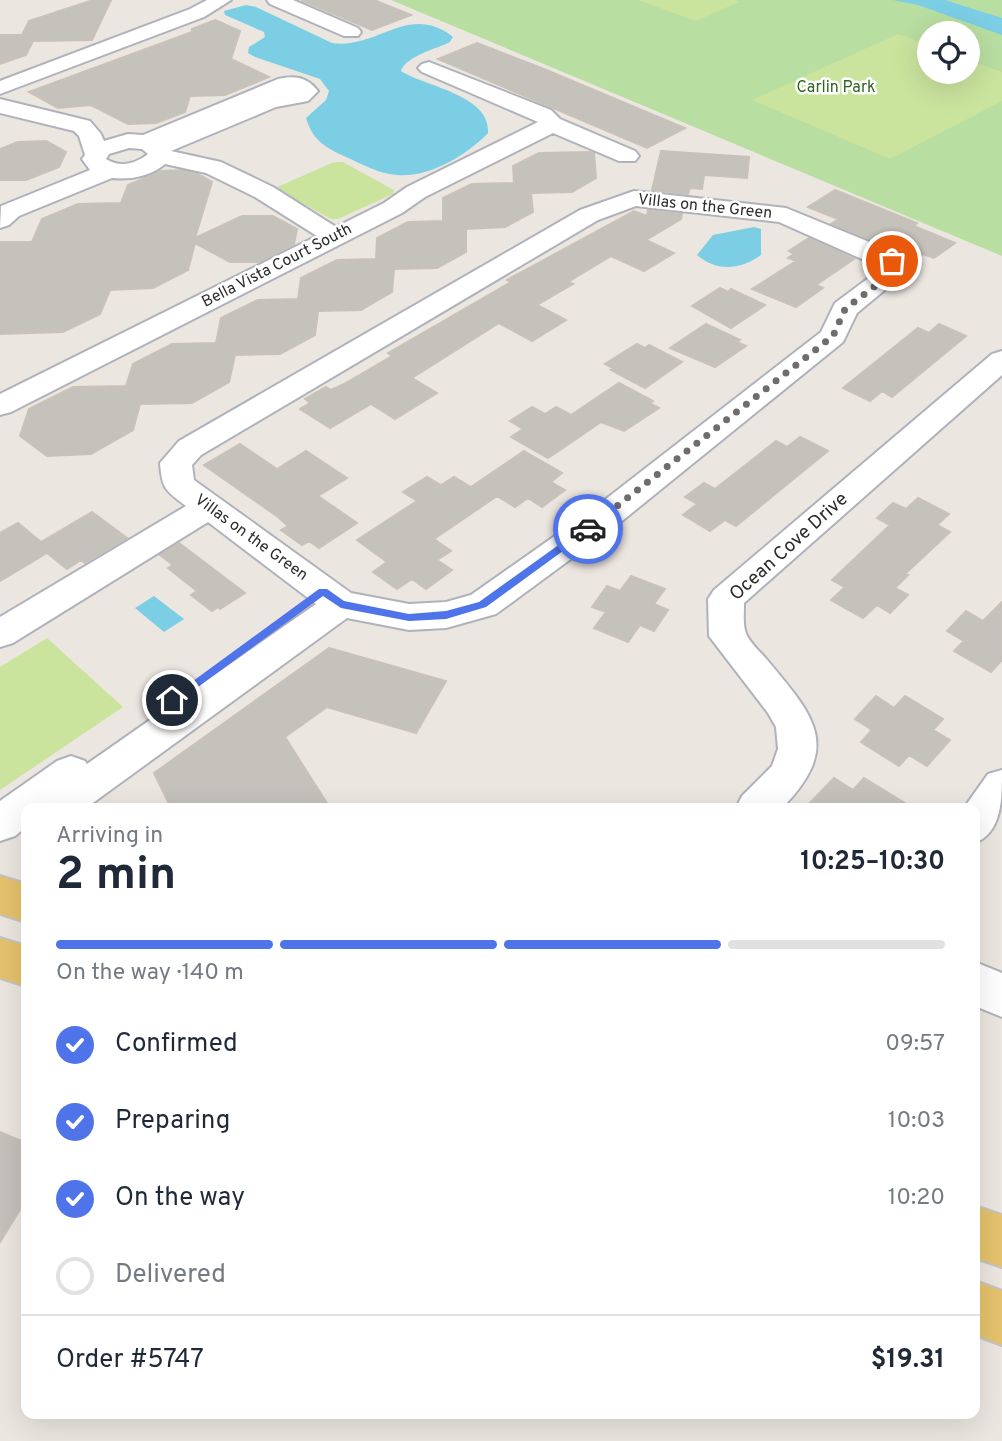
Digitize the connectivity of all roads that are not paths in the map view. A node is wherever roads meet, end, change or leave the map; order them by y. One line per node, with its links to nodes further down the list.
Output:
1 (212, 0): 6 (street)
2 (221, 0): 7 (street)
3 (277, 0): 4 (street)
4 (351, 32)
5 (429, 68): 10 (street)
6 (0, 78)
7 (0, 88)
8 (0, 106): 12 (street)
9 (227, 114): 11 (street)
10 (552, 124): 13 (street); 16 (street, Bella Vista Court South)
11 (151, 147): 12 (street); 16 (street)
12 (98, 155): 14 (street); 15 (street)
13 (627, 156)
14 (0, 203)
15 (0, 220)
16 (335, 237): 18 (street, Bella Vista Court South)
17 (1002, 360): 25 (street, Ocean Cove Drive)
18 (0, 406)
19 (208, 508): 20 (street, Villas on the Green); 20 (street, Villas on the Green); 21 (street)
20 (332, 598): 23 (street, Villas on the Green); 24 (street)
21 (0, 634)
22 (1002, 786): 27 (street)
23 (31, 803)
24 (63, 803)
25 (762, 803)
26 (21, 810): 28 (street, Villas on the Green)
27 (980, 819)
28 (0, 824)
29 (21, 834): 30 (street)
30 (0, 849)
31 (0, 895): 32 (main road)
32 (21, 901)
33 (0, 931): 34 (main road)
34 (21, 937)
35 (0, 958): 36 (main road)
36 (21, 964)
37 (980, 985): 38 (street)
38 (1002, 996)
39 (980, 1234): 40 (main road)
40 (1002, 1241)
41 (980, 1247): 42 (main road)
42 (1002, 1251)
43 (980, 1310): 44 (main road)
44 (1002, 1318)

